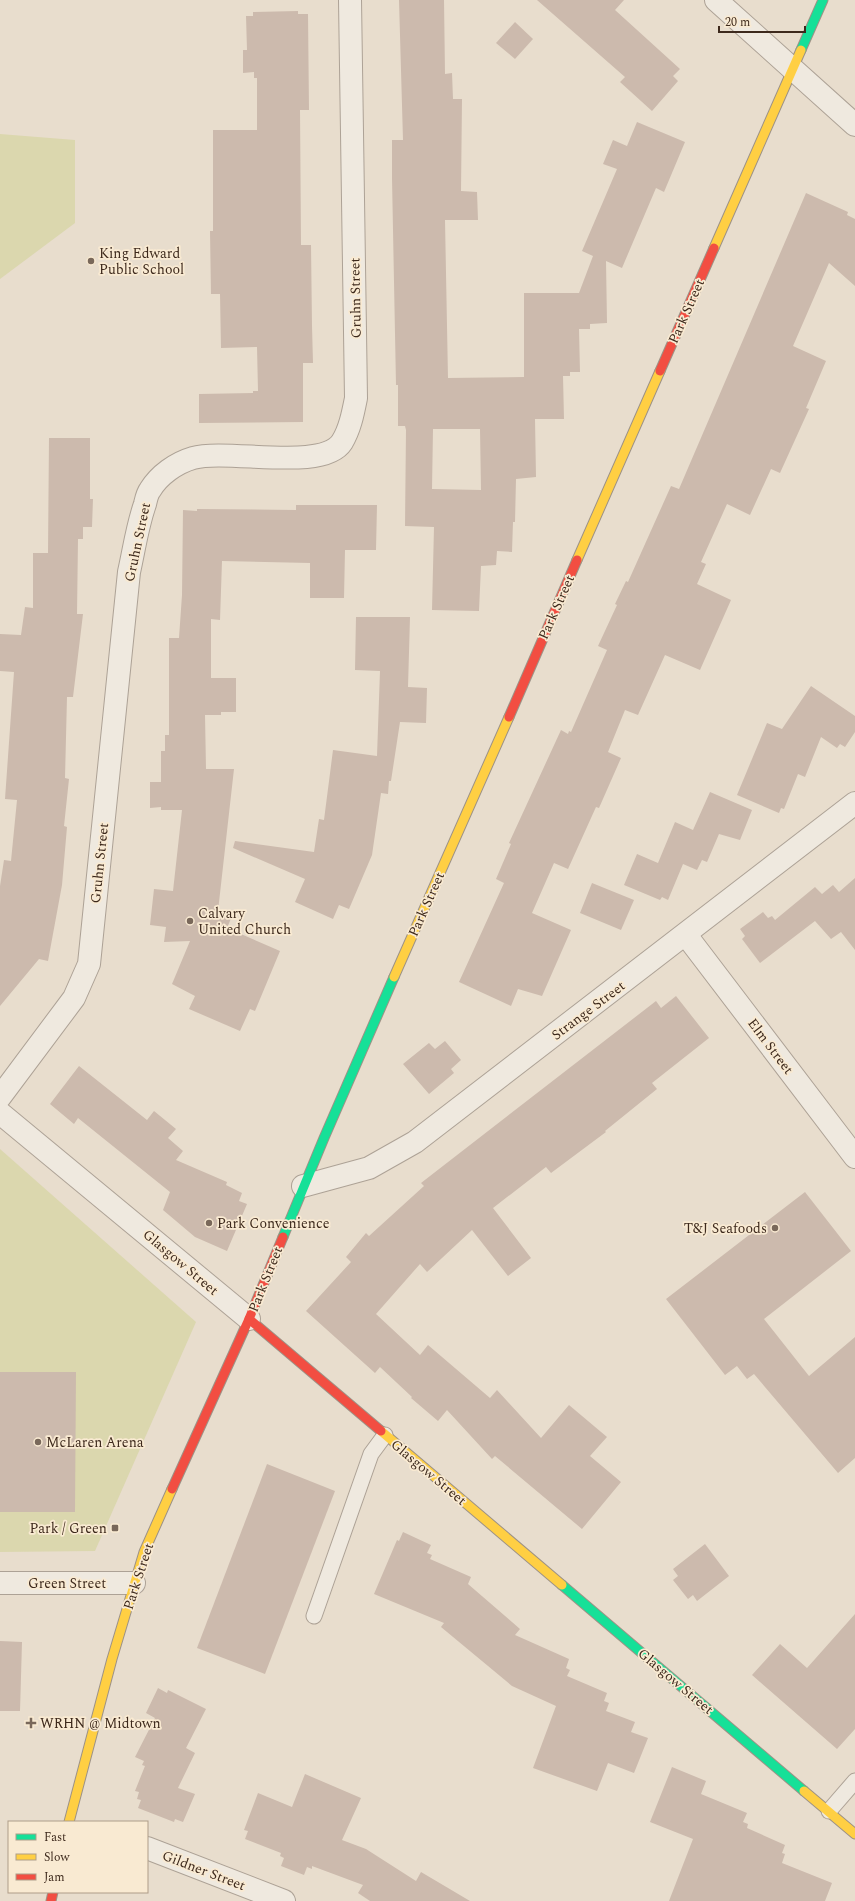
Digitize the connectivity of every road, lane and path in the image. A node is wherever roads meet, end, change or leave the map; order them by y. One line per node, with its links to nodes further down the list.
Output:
1 (350, 0): 8 (street, Gruhn Street)
2 (716, 0): 4 (street)
3 (823, 0): 4 (street, Park Street)
4 (792, 70): 5 (street); 11 (street, Park Street)
5 (855, 125)
6 (855, 803): 7 (street, Strange Street)
7 (686, 935): 10 (street, Elm Street); 11 (street, Strange Street)
8 (0, 1097)
9 (0, 1113): 12 (street, Glasgow Street)
10 (855, 1157)
11 (303, 1186): 12 (street, Park Street)
12 (249, 1319): 13 (street, Glasgow Street); 15 (street, Park Street)
13 (385, 1435): 16 (lane); 18 (street, Glasgow Street)
14 (0, 1583): 15 (street, Green Street)
15 (134, 1583): 19 (street, Park Street)
16 (314, 1616)
17 (855, 1781): 18 (lane)
18 (829, 1811): 20 (street, Glasgow Street)
19 (73, 1821)
20 (855, 1834)
21 (148, 1848): 22 (street, Gildner Street)
22 (284, 1901)

